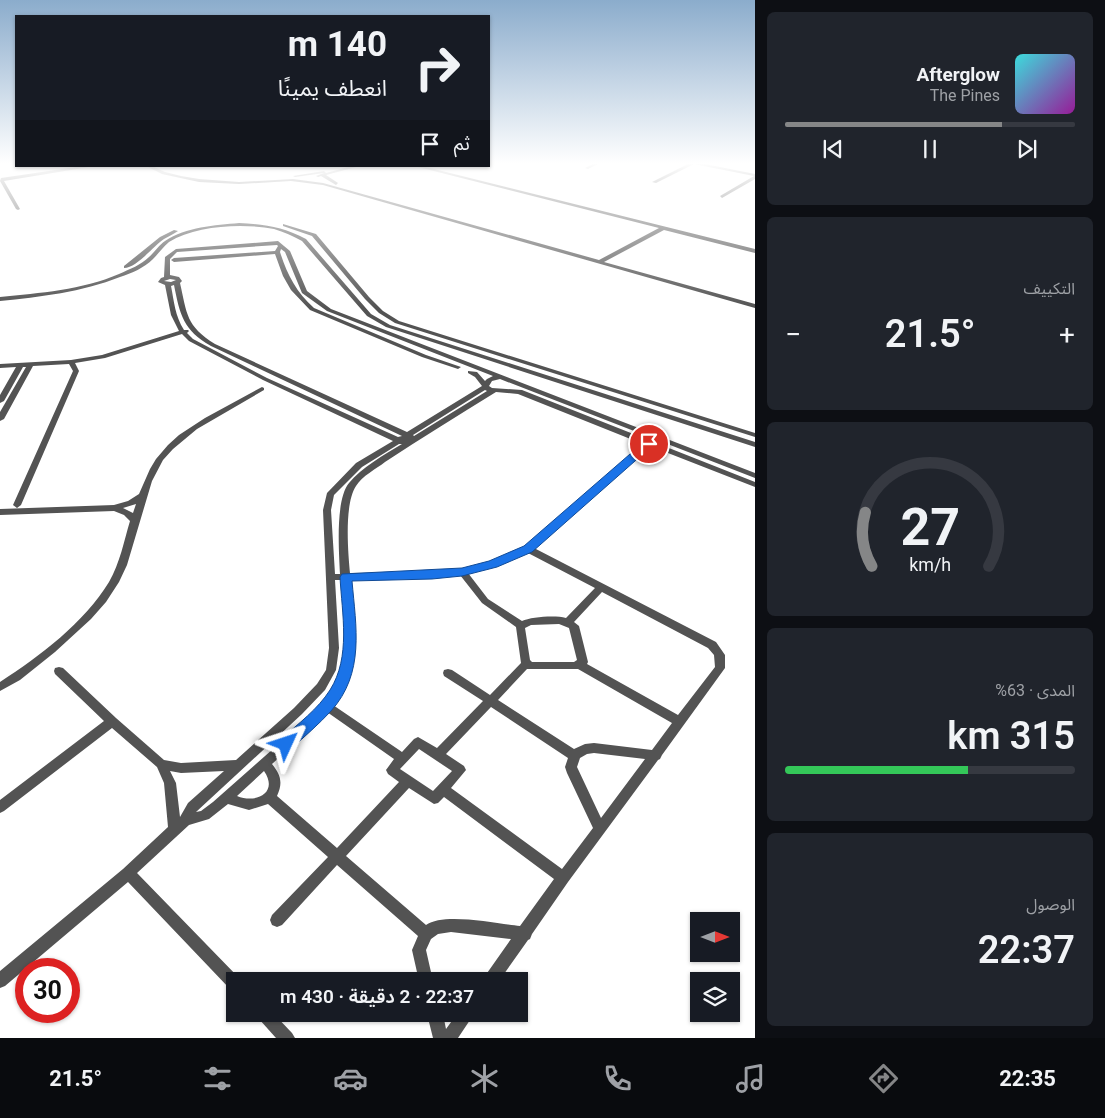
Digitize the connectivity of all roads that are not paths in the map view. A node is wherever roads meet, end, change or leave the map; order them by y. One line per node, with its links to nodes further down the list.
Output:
1 (420, 211): 10 (street)
2 (432, 211): 11 (street)
3 (601, 211): 5 (street)
4 (604, 211): 5 (street)
5 (669, 228): 7 (street); 9 (street); 11 (street)
6 (279, 249): 8 (street); 8 (street); 12 (street); 13 (street)
7 (755, 250)
8 (173, 257): 14 (street); 15 (street)
9 (614, 261): 11 (street); 17 (street)
10 (599, 262): 11 (street)
11 (607, 262): 18 (street)
12 (291, 265): 13 (street); 24 (street)
13 (282, 266): 24 (street)
14 (177, 280): 15 (street); 19 (street)
15 (168, 281): 20 (street)
16 (1, 296): 21 (street); 22 (street)
17 (755, 301)
18 (755, 306)
19 (191, 330): 20 (street); 29 (street)
20 (182, 332): 23 (street); 30 (street)
21 (496, 353): 22 (street); 39 (street)
22 (488, 359): 42 (street)
23 (71, 362): 26 (street); 47 (street)
24 (456, 364): 28 (street); 31 (street)
25 (21, 365): 26 (street); 27 (street); 36 (street)
26 (30, 365): 38 (street)
27 (0, 366)
28 (498, 377): 31 (street); 37 (street)
29 (290, 381): 30 (street); 40 (street)
30 (281, 386): 40 (street)
31 (486, 386): 33 (street); 34 (street)
32 (262, 389): 46 (street)
33 (493, 391): 35 (street); 37 (street)
34 (473, 395): 35 (street); 40 (street)
35 (481, 398): 40 (street)
36 (0, 401)
37 (575, 411): 41 (street); 43 (street)
38 (0, 419)
39 (755, 435)
40 (408, 440): 53 (street); 54 (street)
41 (649, 444): 43 (street); 51 (street)
42 (755, 445)
43 (744, 476): 44 (street); 45 (street)
44 (755, 476)
45 (755, 485)
46 (143, 495): 48 (street); 50 (street)
47 (17, 505)
48 (115, 508): 49 (street); 50 (street)
49 (0, 512)
50 (136, 521): 62 (street)
51 (528, 549): 52 (street); 55 (street)
52 (462, 572): 54 (street); 57 (street)
53 (330, 577): 54 (street); 73 (street)
54 (346, 577): 64 (street)
55 (601, 587): 56 (street); 66 (street)
56 (568, 622): 57 (street); 59 (street)
57 (521, 626): 58 (street)
58 (526, 664): 59 (street); 63 (street)
59 (580, 665): 66 (street)
60 (59, 670): 65 (street)
61 (448, 673): 63 (street)
62 (0, 687)
63 (491, 700): 67 (street); 68 (street)
64 (326, 706): 70 (street); 71 (street)
65 (112, 721): 72 (street); 78 (street)
66 (680, 722): 69 (street)
67 (438, 755): 70 (street); 75 (street)
68 (575, 756): 69 (street); 80 (street)
69 (656, 756): 80 (street)
70 (403, 759): 74 (street)
71 (265, 763): 76 (street); 77 (street)
72 (161, 764): 73 (street); 79 (street)
73 (236, 765): 79 (street)
74 (408, 781): 75 (street); 81 (street)
75 (443, 789): 83 (street)
76 (226, 797): 77 (street); 79 (street)
77 (269, 797): 81 (street)
78 (0, 807)
79 (180, 825): 82 (street)
80 (600, 830): 83 (street)
81 (336, 857): 84 (street); 85 (street)
82 (128, 873): 89 (street); 90 (street)
83 (563, 878): 86 (street)
84 (278, 920)
85 (426, 934): 86 (street); 87 (street)
86 (525, 934): 88 (street)
87 (424, 972)
88 (497, 972)
89 (226, 975)
90 (0, 981)
91 (272, 1022): 94 (street)
92 (437, 1022): 95 (street)
93 (460, 1022): 96 (street)
94 (287, 1038)
95 (442, 1038)
96 (449, 1038)

